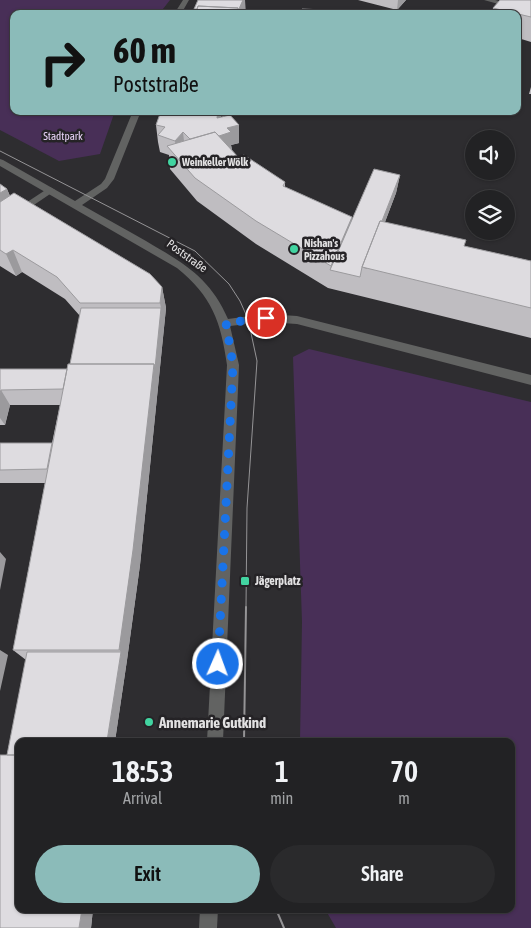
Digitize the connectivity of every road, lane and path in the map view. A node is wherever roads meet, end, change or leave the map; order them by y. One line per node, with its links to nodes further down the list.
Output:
1 (487, 0): 2 (street)
2 (531, 11)
3 (135, 115): 6 (street)
4 (0, 162): 5 (street, Poststraße)
5 (50, 190): 6 (street, Poststraße); 7 (street)
6 (76, 205): 8 (street, Poststraße)
7 (0, 225)
8 (226, 323): 9 (street); 10 (street, Poststraße)
9 (531, 380)
10 (216, 738)
11 (209, 913): 12 (street)
12 (208, 928)

